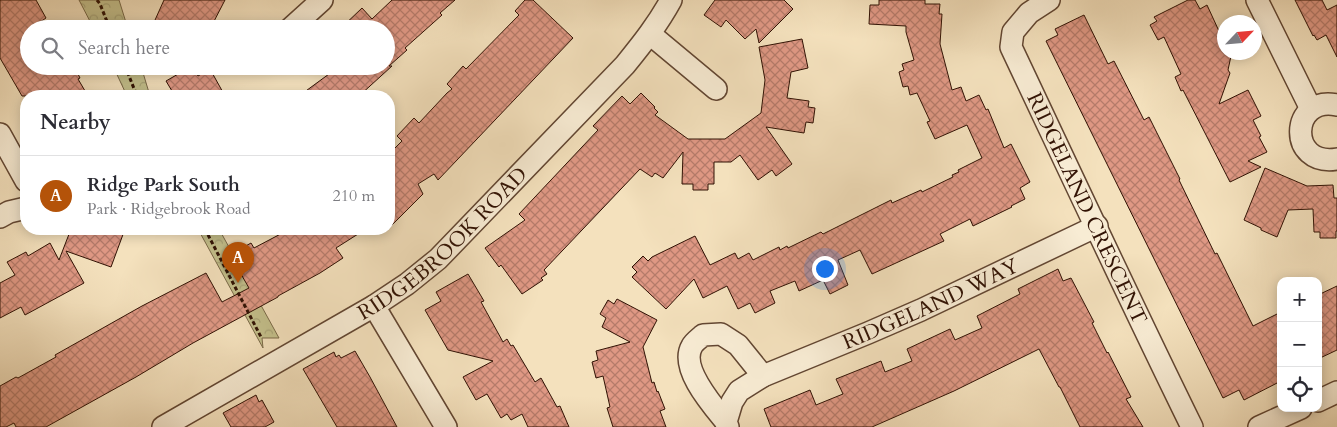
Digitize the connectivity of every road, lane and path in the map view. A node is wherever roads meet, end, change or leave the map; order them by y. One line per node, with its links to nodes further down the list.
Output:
1 (97, 0): 6 (path)
2 (322, 0): 7 (street)
3 (671, 0): 8 (street, RIDGEBROOK ROAD)
4 (1048, 0): 19 (street, RIDGELAND CRESCENT)
5 (1257, 0): 13 (street)
6 (106, 20)
7 (300, 20)
8 (650, 34): 10 (street); 21 (street, RIDGEBROOK ROAD)
9 (129, 75): 11 (path)
10 (716, 89)
11 (135, 90)
12 (1337, 105): 13 (street)
13 (1312, 109): 15 (street)
14 (0, 134): 16 (street)
15 (1337, 159)
16 (20, 170)
17 (20, 209): 18 (street)
18 (0, 217)
19 (1097, 226): 23 (street, RIDGELAND WAY); 30 (street, RIDGELAND CRESCENT)
20 (208, 235): 22 (path)
21 (374, 306): 28 (street, RIDGEBROOK ROAD); 29 (street)
22 (262, 338)
23 (763, 376): 27 (street, RIDGELAND WAY); 27 (street, RIDGELAND WAY)
24 (1337, 392): 25 (street)
25 (1322, 399)
26 (1292, 412): 31 (street)
27 (727, 424)
28 (163, 427)
29 (446, 427)
30 (1192, 427)
31 (1259, 427)

